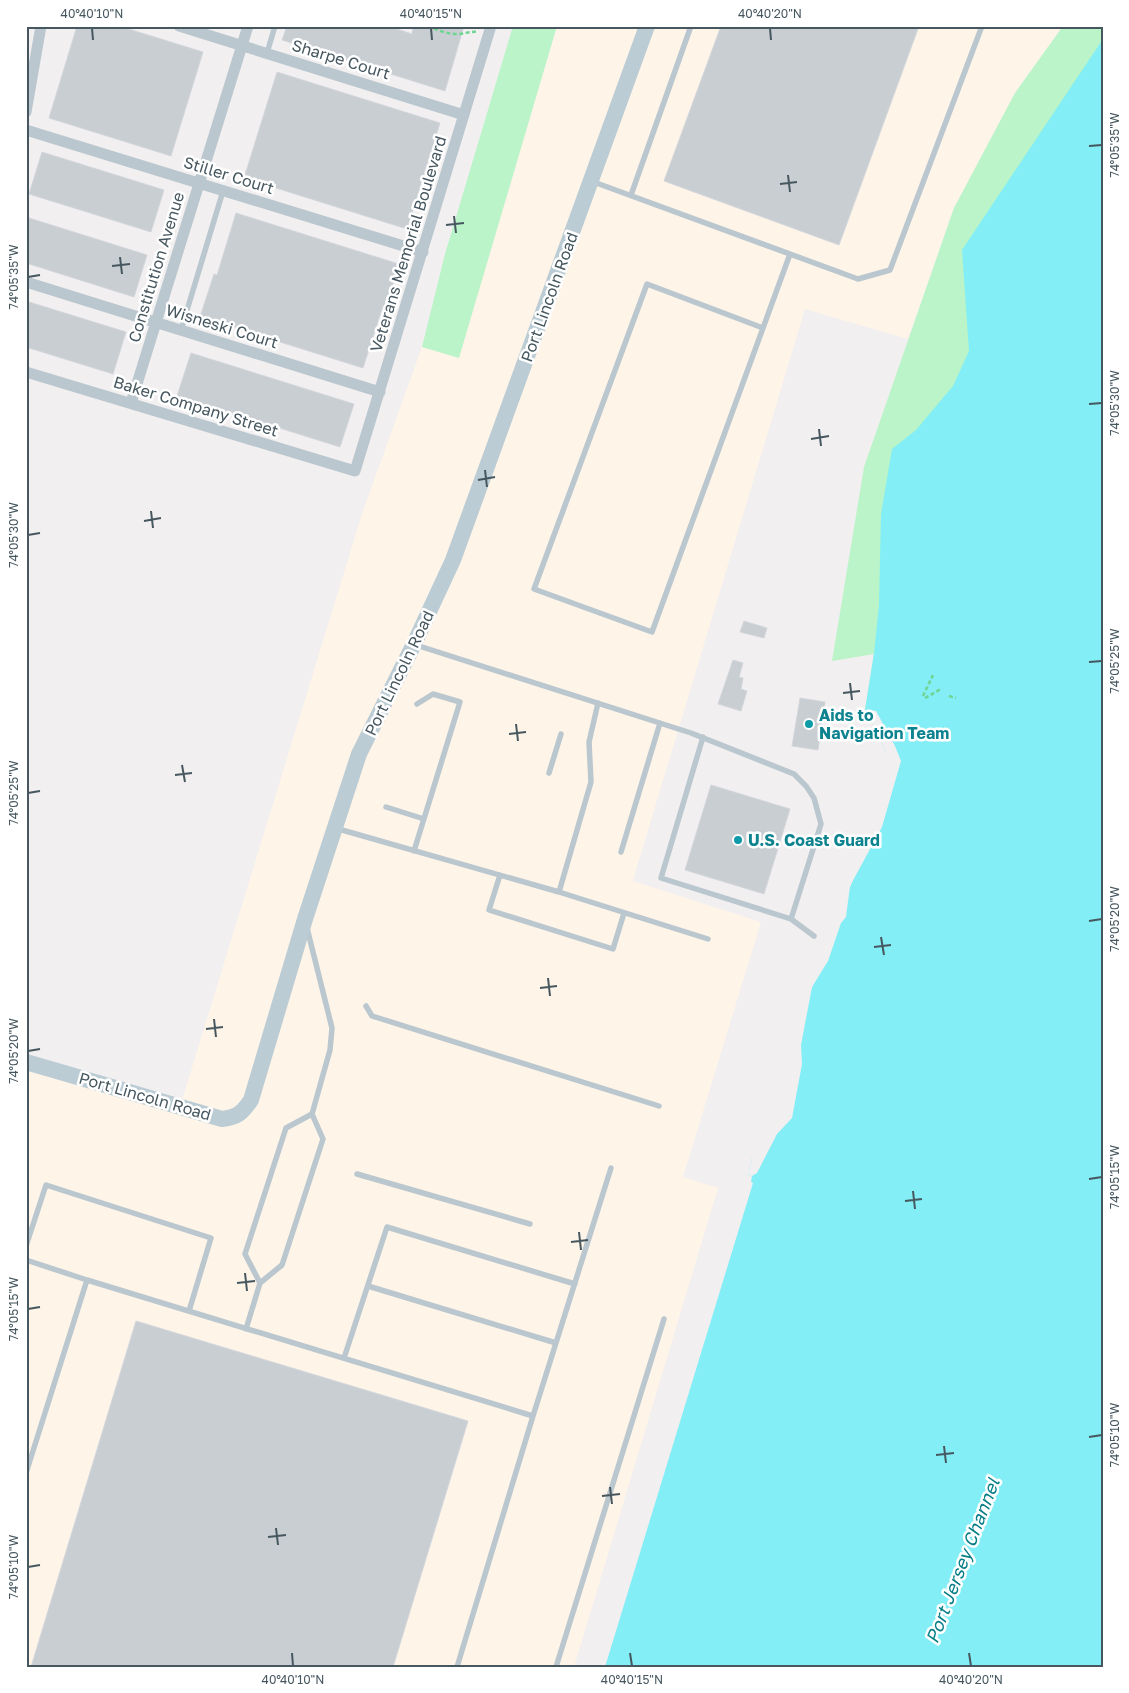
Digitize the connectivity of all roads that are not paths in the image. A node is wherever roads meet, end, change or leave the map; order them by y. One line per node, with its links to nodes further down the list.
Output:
1 (41, 26): 11 (street)
2 (179, 26): 9 (street, Sharpe Court)
3 (248, 26): 9 (street, Constitution Avenue)
4 (275, 26): 10 (lane)
5 (647, 26): 14 (street, Port Lincoln Road)
6 (691, 26): 17 (lane)
7 (982, 26): 19 (lane)
8 (490, 31): 12 (street, Veterans Memorial Boulevard)
9 (241, 46): 10 (street, Sharpe Court); 15 (street, Constitution Avenue)
10 (267, 53): 12 (street, Sharpe Court)
11 (26, 112)
12 (464, 115): 18 (street, Veterans Memorial Boulevard)
13 (26, 130): 15 (street, Stiller Court)
14 (591, 181): 17 (lane); 28 (street, Port Lincoln Road)
15 (199, 183): 16 (street, Stiller Court); 21 (street, Constitution Avenue)
16 (223, 191): 18 (street, Stiller Court); 23 (lane)
17 (631, 195): 19 (lane)
18 (423, 252): 25 (street, Veterans Memorial Boulevard)
19 (790, 254): 22 (lane)
20 (26, 282): 21 (street, Wisneski Court)
21 (156, 322): 23 (street, Wisneski Court); 26 (street, Constitution Avenue)
22 (763, 328): 22 (lane)
23 (181, 330): 25 (street, Wisneski Court)
24 (26, 372): 26 (street, Baker Company Street)
25 (380, 392): 27 (street, Veterans Memorial Boulevard)
26 (131, 403): 27 (street, Baker Company Street)
27 (355, 471)
28 (414, 644): 29 (lane); 37 (street, Port Lincoln Road)
29 (598, 703): 31 (lane); 41 (lane)
30 (417, 704): 36 (lane)
31 (660, 723): 33 (lane); 39 (lane)
32 (561, 734): 34 (lane)
33 (702, 737): 44 (lane); 44 (lane)
34 (549, 773)
35 (386, 807): 36 (lane)
36 (424, 819): 38 (lane)
37 (334, 828): 38 (lane); 43 (street, Port Lincoln Road)
38 (414, 851): 40 (lane)
39 (620, 852)
40 (500, 875): 41 (lane); 42 (lane)
41 (559, 892): 42 (lane)
42 (624, 913): 46 (lane)
43 (305, 919): 48 (street, Port Lincoln Road); 50 (lane)
44 (791, 919): 45 (lane)
45 (814, 936)
46 (708, 939)
47 (366, 1006): 49 (lane)
48 (26, 1062)
49 (659, 1106)
50 (312, 1114): 57 (lane); 57 (lane)
51 (611, 1168): 58 (lane)
52 (358, 1174): 53 (lane)
53 (530, 1224)
54 (26, 1246): 60 (lane)
55 (26, 1260): 56 (lane)
56 (87, 1280): 60 (lane); 66 (lane)
57 (260, 1283): 62 (lane)
58 (575, 1284): 59 (lane); 63 (lane)
59 (368, 1286): 63 (lane); 64 (lane)
60 (189, 1311): 62 (lane)
61 (664, 1319): 68 (lane)
62 (246, 1329): 64 (lane)
63 (556, 1343): 65 (lane)
64 (344, 1358): 65 (lane)
65 (533, 1416): 67 (lane)
66 (26, 1474)
67 (457, 1667)
68 (556, 1667)

